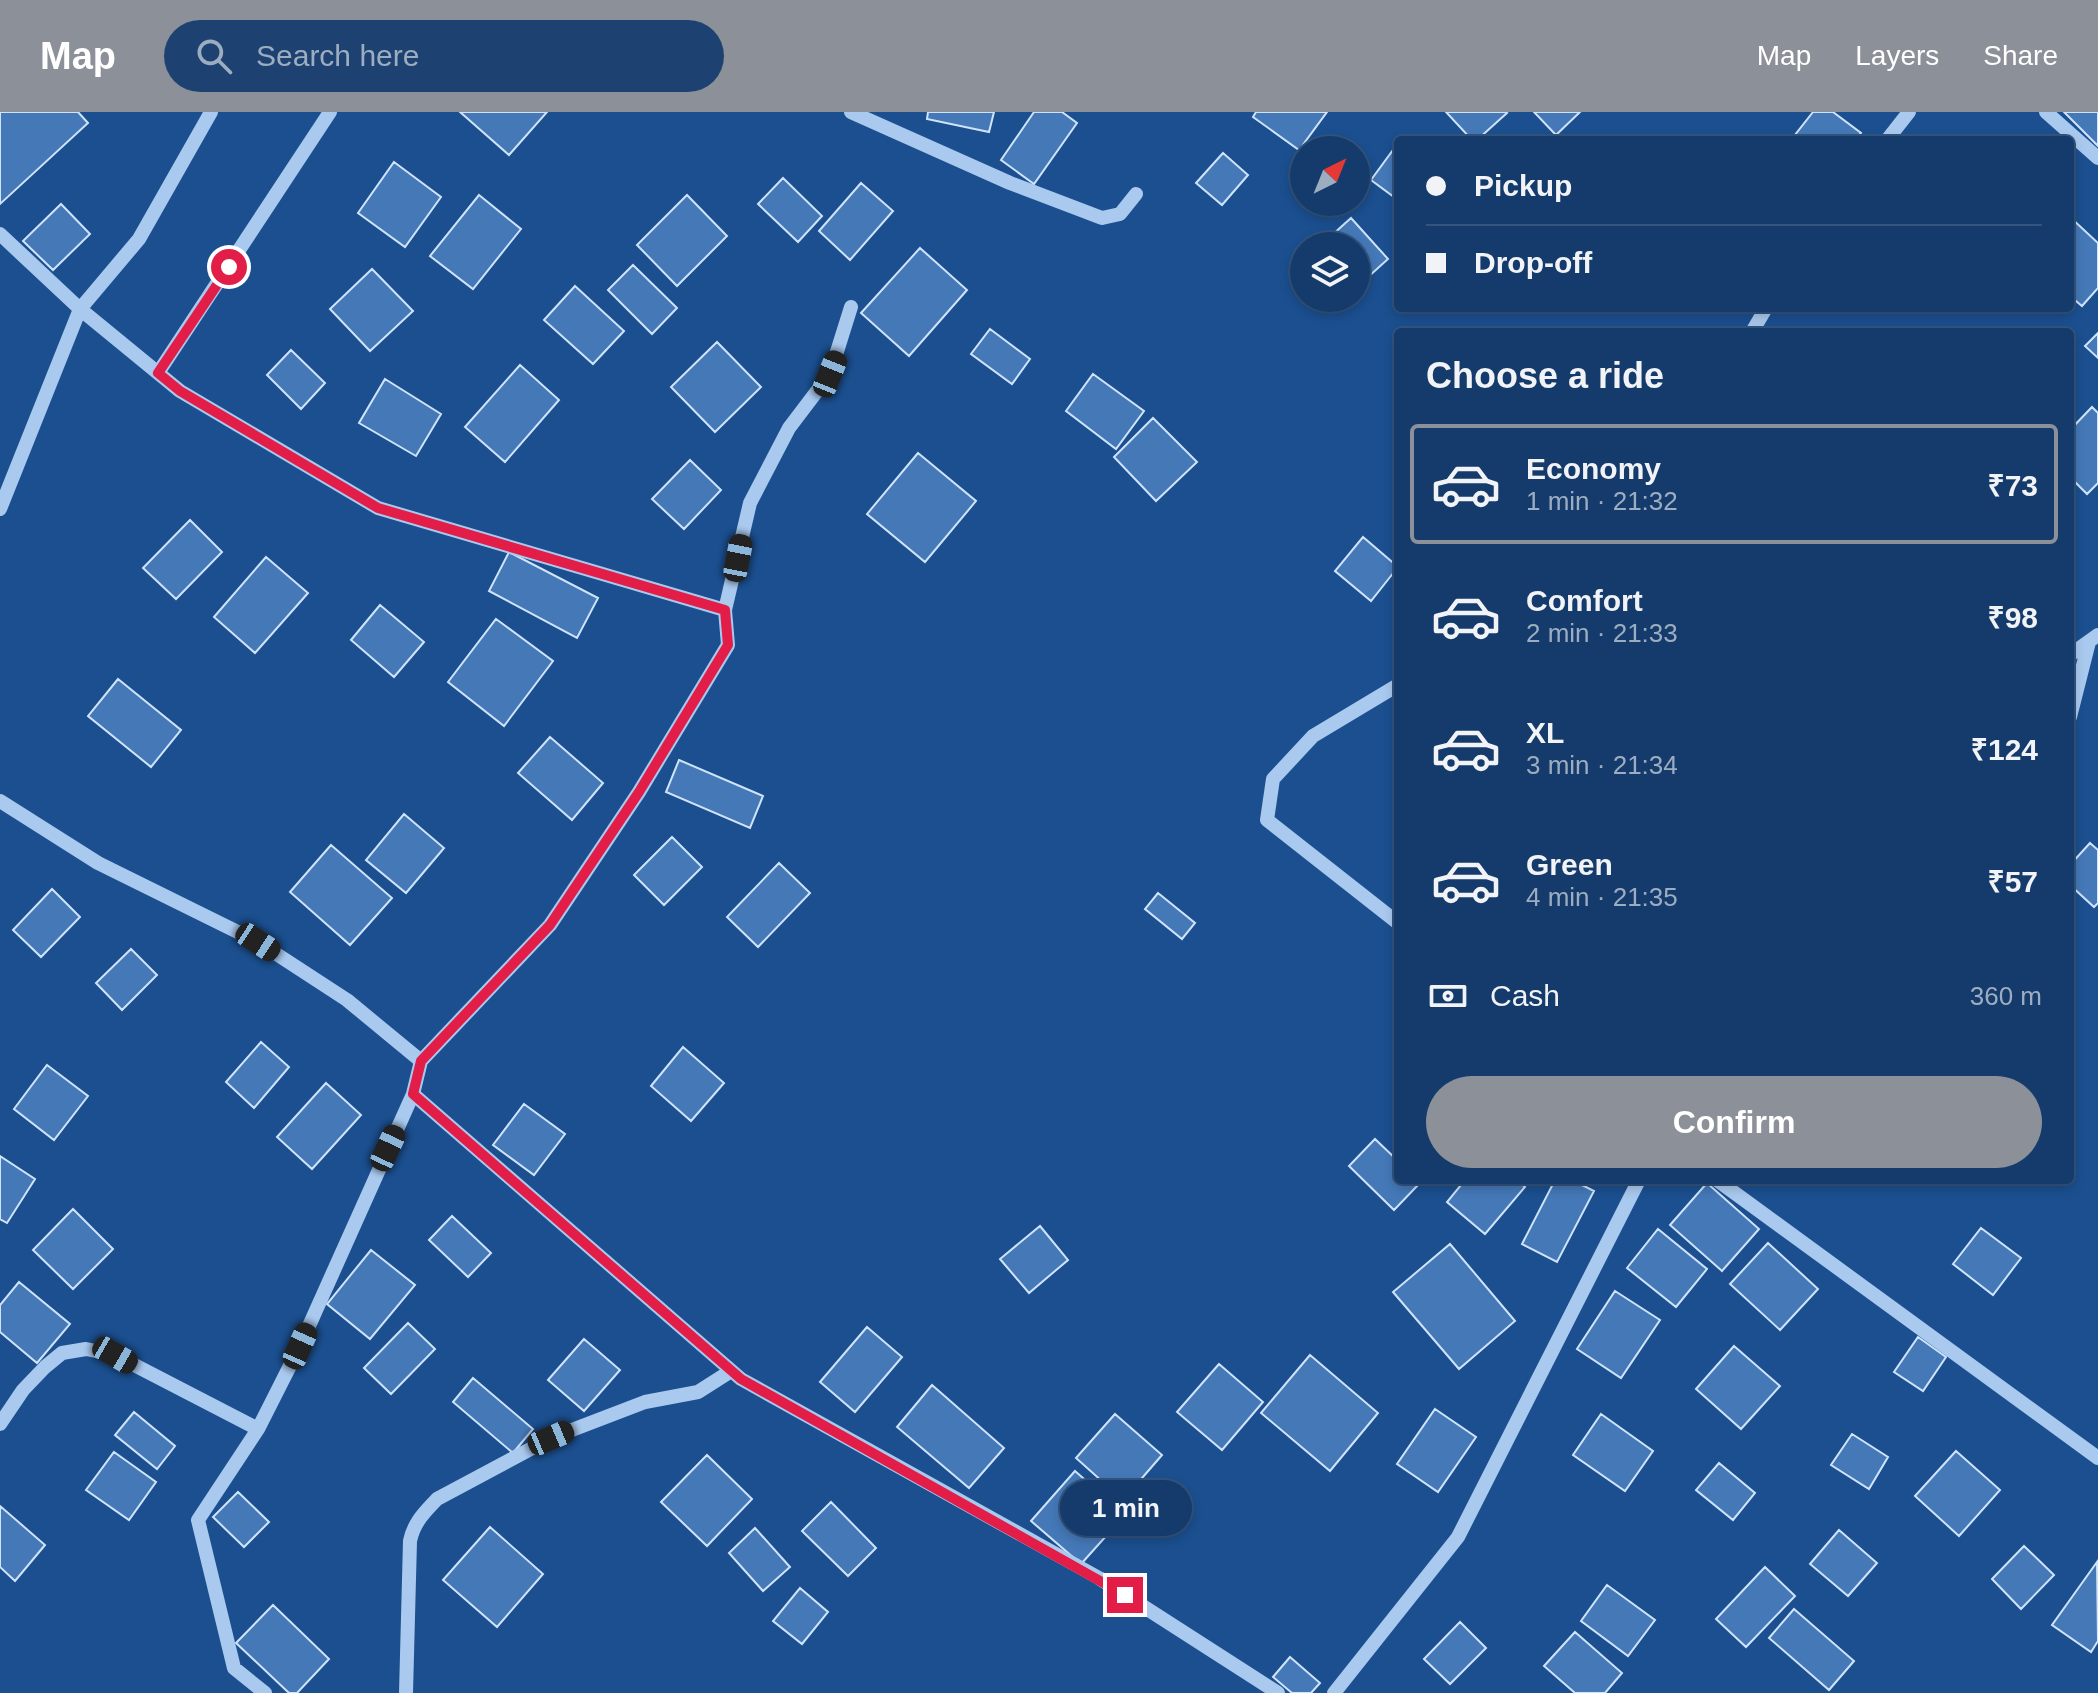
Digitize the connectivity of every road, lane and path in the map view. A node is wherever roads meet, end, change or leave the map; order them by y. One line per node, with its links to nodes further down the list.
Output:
1 (211, 112): 13 (street)
2 (330, 112): 14 (street)
3 (851, 112): 10 (street)
4 (1909, 112): 6 (street)
5 (2046, 112): 7 (street)
6 (1890, 136)
7 (2073, 136)
8 (2074, 137): 9 (street)
9 (2098, 158)
10 (1136, 194)
11 (0, 234): 13 (street)
12 (851, 307): 16 (street)
13 (80, 309): 14 (street); 15 (street)
14 (158, 373): 16 (street)
15 (0, 509)
16 (725, 610): 23 (street)
17 (2093, 639): 18 (street); 20 (street)
18 (2074, 652)
19 (1394, 687): 22 (street)
20 (2074, 703)
21 (0, 801): 23 (street)
22 (1394, 920)
23 (421, 1061): 24 (street)
24 (413, 1094): 27 (street); 29 (street)
25 (1637, 1184): 34 (street)
26 (1722, 1184): 30 (street)
27 (731, 1371): 32 (street); 33 (street)
28 (0, 1424): 29 (street)
29 (258, 1429): 31 (street)
30 (2098, 1458)
31 (265, 1693)
32 (406, 1693)
33 (1278, 1693)
34 (1334, 1693)

